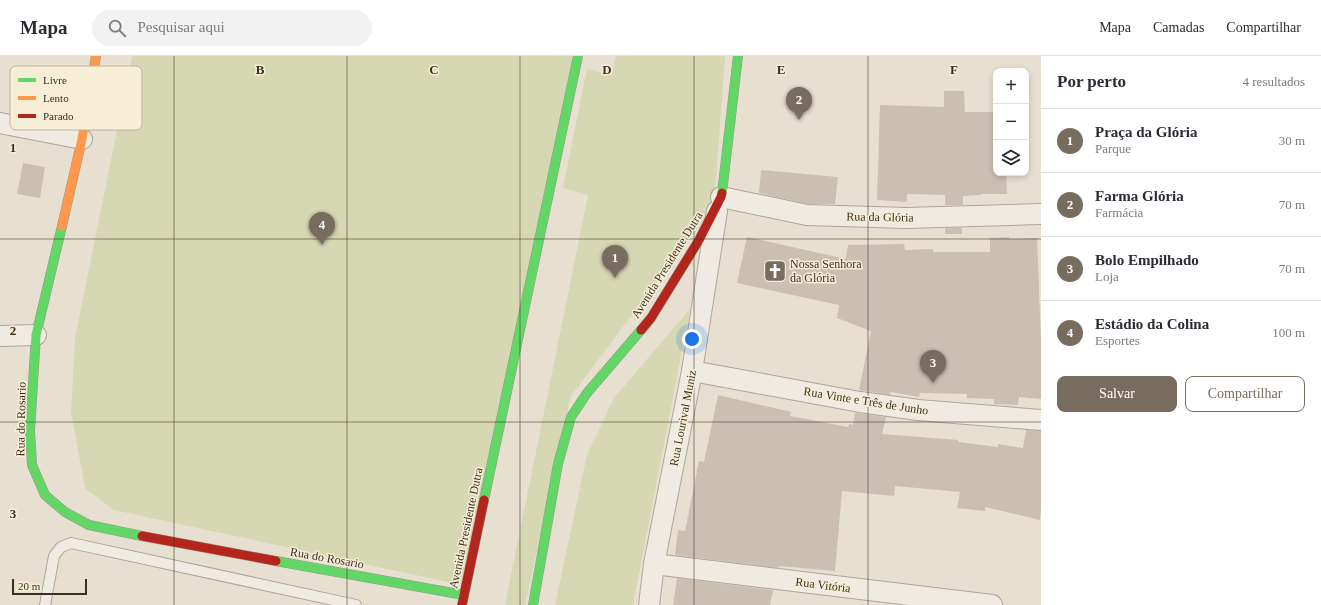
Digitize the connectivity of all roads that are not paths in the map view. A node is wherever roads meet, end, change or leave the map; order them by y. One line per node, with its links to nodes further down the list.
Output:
1 (96, 56): 4 (street, Rua do Rosario)
2 (578, 56): 17 (street, Avenida Presidente Dutra)
3 (738, 56): 10 (street, Avenida Presidente Dutra)
4 (94, 66)
5 (0, 123): 6 (street)
6 (10, 125)
7 (36, 130): 9 (street)
8 (84, 130): 9 (street, Rua do Rosario)
9 (82, 139): 12 (street, Rua do Rosario)
10 (719, 201): 11 (street, Rua da Glória); 14 (street, Rua Lourival Muniz); 21 (street, Avenida Presidente Dutra)
11 (1041, 214)
12 (36, 335): 13 (street); 17 (street, Rua do Rosario)
13 (0, 336)
14 (692, 371): 15 (street, Rua Vinte e Três de Junho); 16 (street, Rua Lourival Muniz)
15 (1041, 420)
16 (654, 564): 22 (street, Rua Lourival Muniz); 23 (street, Rua Vitória)
17 (464, 595): 20 (street, Avenida Presidente Dutra)
18 (44, 605): 19 (lane)
19 (356, 605)
20 (462, 605)
21 (533, 605)
22 (649, 605)
23 (992, 605)

